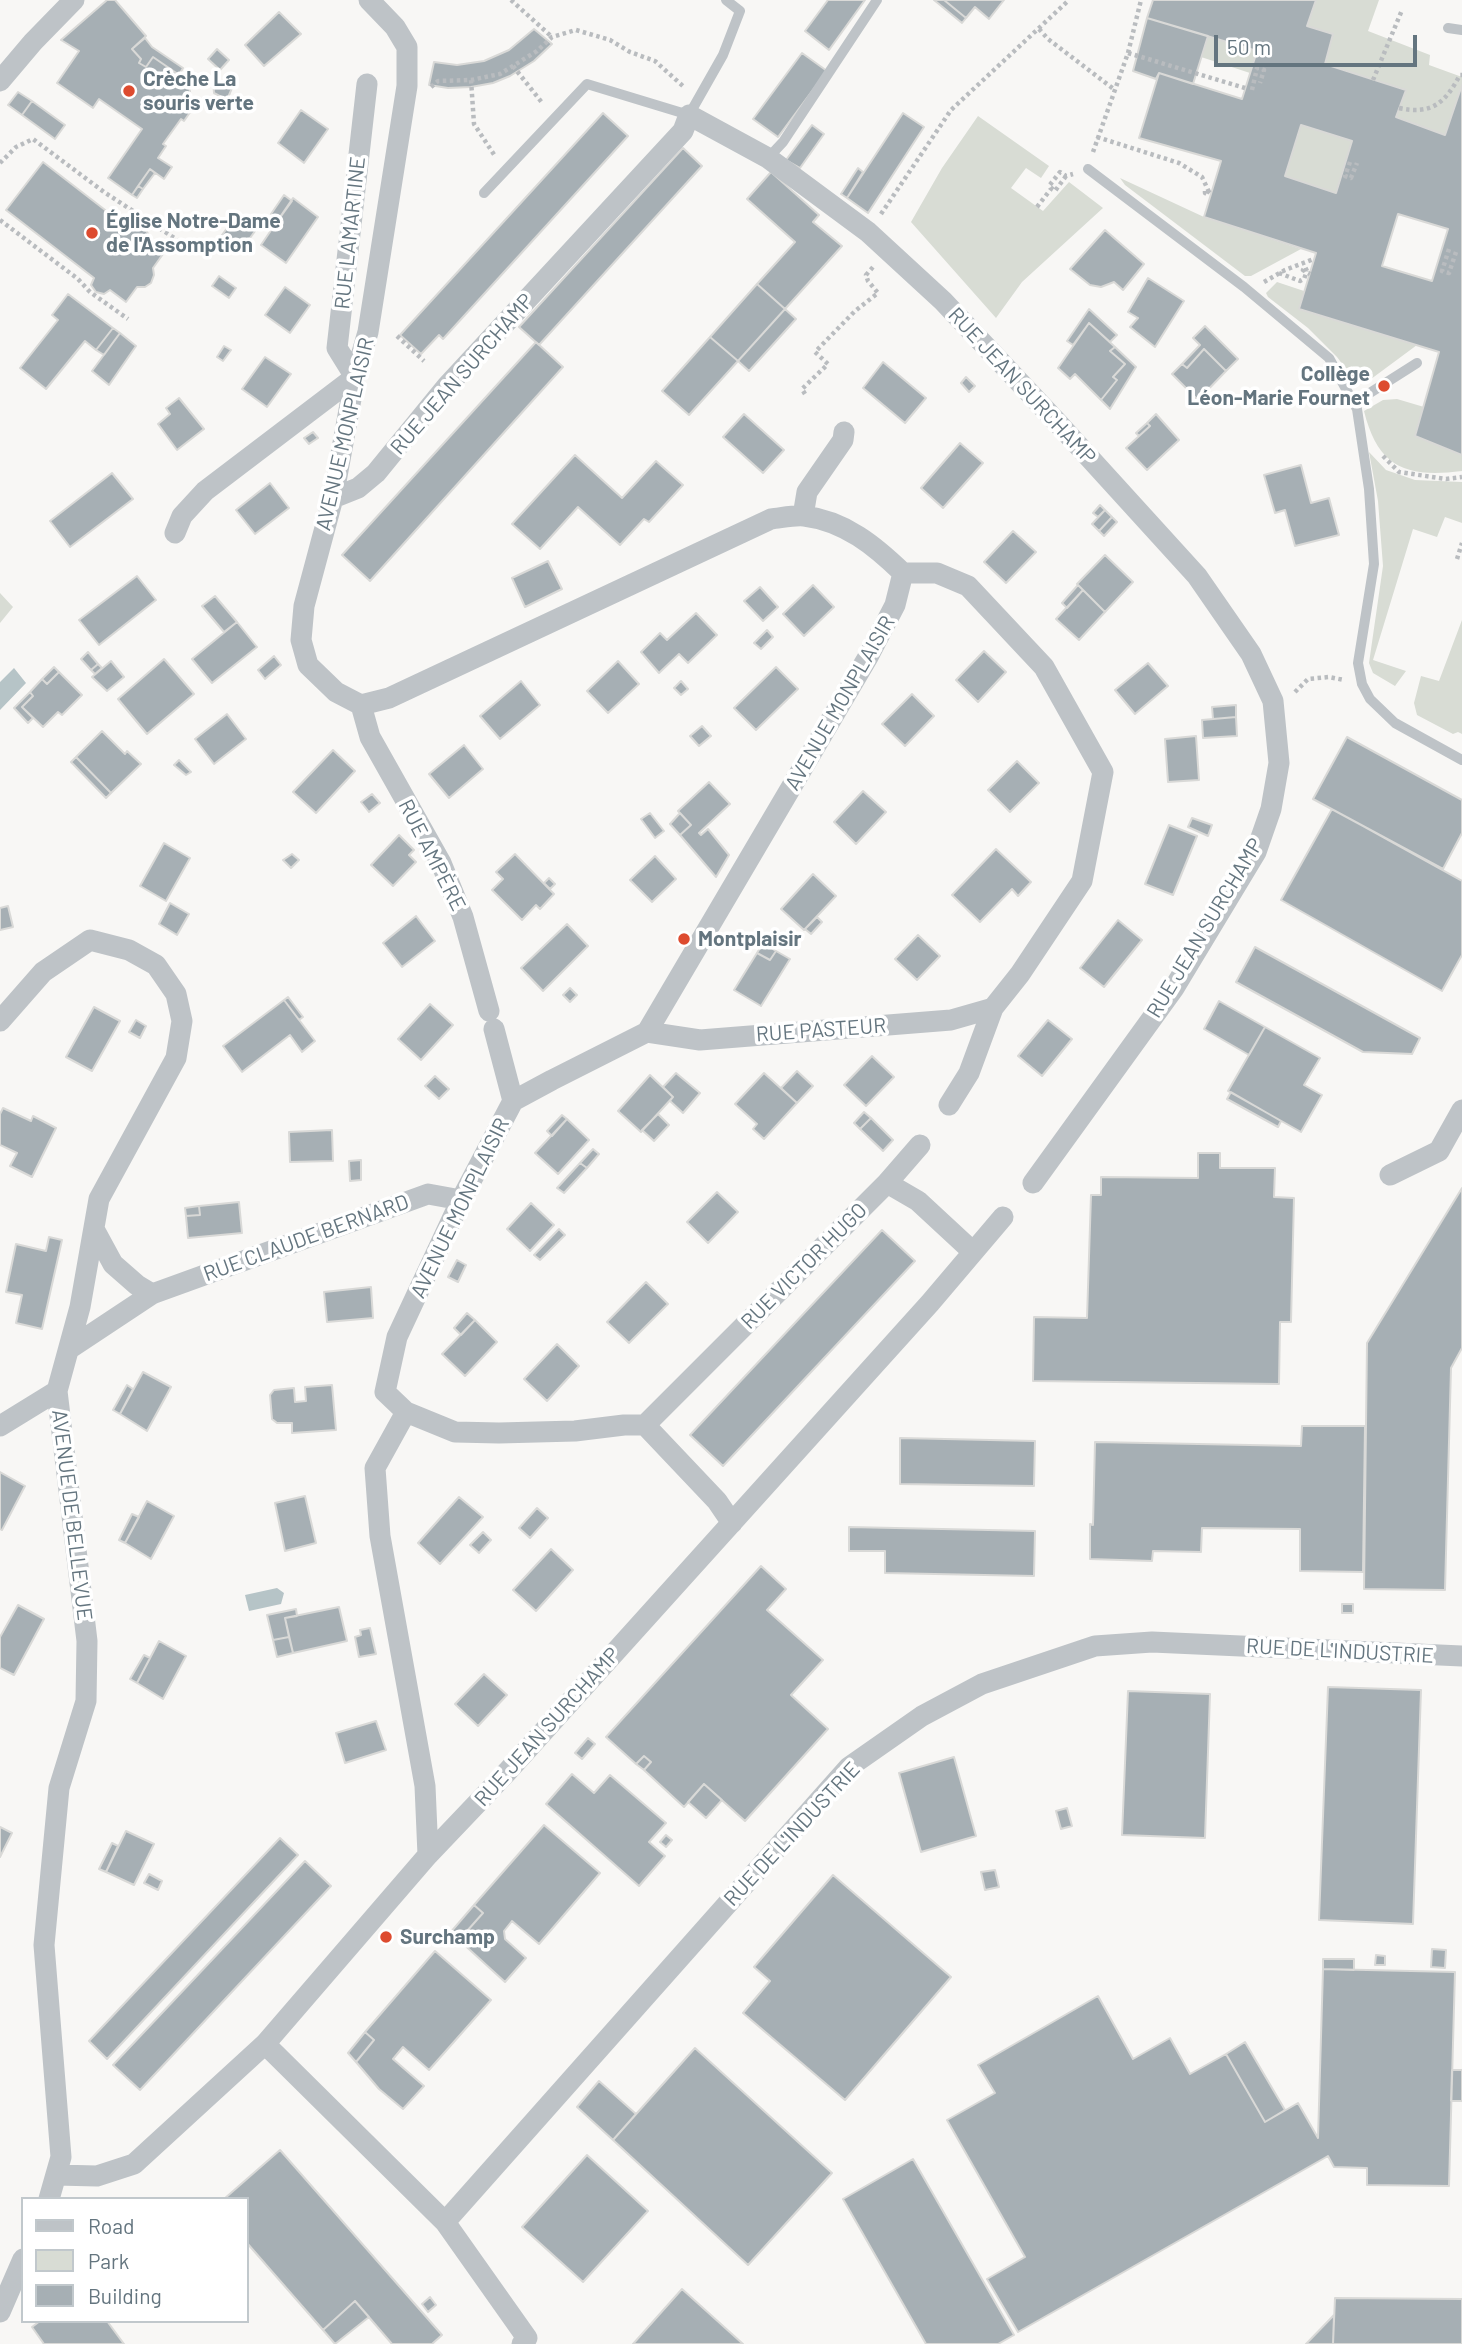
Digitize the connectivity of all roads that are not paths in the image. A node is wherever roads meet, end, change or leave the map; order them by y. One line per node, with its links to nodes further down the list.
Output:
1 (74, 0): 7 (street)
2 (369, 0): 14 (street, AVENUE MONPLAISIR)
3 (726, 0): 9 (lane)
4 (877, 0): 10 (lane)
5 (1448, 28): 6 (lane)
6 (1462, 30)
7 (4, 77)
8 (367, 84): 14 (street, RUE LAMARTINE)
9 (694, 107): 10 (street, RUE JEAN SURCHAMP); 12 (lane); 17 (street, RUE JEAN SURCHAMP)
10 (768, 158): 32 (street, RUE JEAN SURCHAMP)
11 (1088, 169): 15 (lane)
12 (484, 193)
13 (1417, 363): 15 (lane)
14 (355, 377): 17 (street, AVENUE MONPLAISIR); 19 (street)
15 (1354, 404): 22 (lane)
16 (844, 432): 18 (street)
17 (332, 498): 21 (street, AVENUE MONPLAISIR)
18 (803, 516): 20 (street); 21 (street)
19 (175, 533)
20 (903, 573): 23 (street); 25 (street, AVENUE MONPLAISIR)
21 (361, 705): 26 (street, RUE AMPÈRE)
22 (1462, 760)
23 (993, 1008): 25 (street, RUE PASTEUR); 27 (street)
24 (0, 1021): 35 (street, AVENUE DE BELLEVUE)
25 (647, 1032): 26 (street, AVENUE MONPLAISIR)
26 (513, 1101): 33 (street, AVENUE MONPLAISIR)
27 (950, 1105)
28 (1462, 1111): 30 (street)
29 (920, 1145): 31 (street)
30 (1390, 1175)
31 (887, 1183): 36 (street); 41 (street, RUE VICTOR HUGO)
32 (1033, 1183)
33 (461, 1200): 37 (street, RUE CLAUDE BERNARD); 40 (street, AVENUE MONPLAISIR)
34 (1003, 1217): 36 (street, RUE JEAN SURCHAMP)
35 (94, 1229): 37 (street); 38 (street, AVENUE DE BELLEVUE)
36 (972, 1251): 43 (street, RUE JEAN SURCHAMP)
37 (152, 1294): 38 (street, RUE CLAUDE BERNARD)
38 (69, 1349): 39 (street, AVENUE DE BELLEVUE)
39 (57, 1391): 42 (street); 47 (street, AVENUE DE BELLEVUE)
40 (406, 1412): 41 (street); 45 (street)
41 (645, 1425): 43 (street)
42 (0, 1426)
43 (732, 1523): 45 (street, RUE JEAN SURCHAMP)
44 (1462, 1656): 49 (street, RUE DE L'INDUSTRIE)
45 (428, 1855): 46 (street, RUE JEAN SURCHAMP)
46 (265, 2044): 47 (street, RUE JEAN SURCHAMP); 49 (street)
47 (56, 2175): 48 (street, AVENUE DE BELLEVUE)
48 (49, 2197)
49 (445, 2222): 52 (street)
50 (21, 2264): 51 (street)
51 (0, 2312)
52 (522, 2344)

